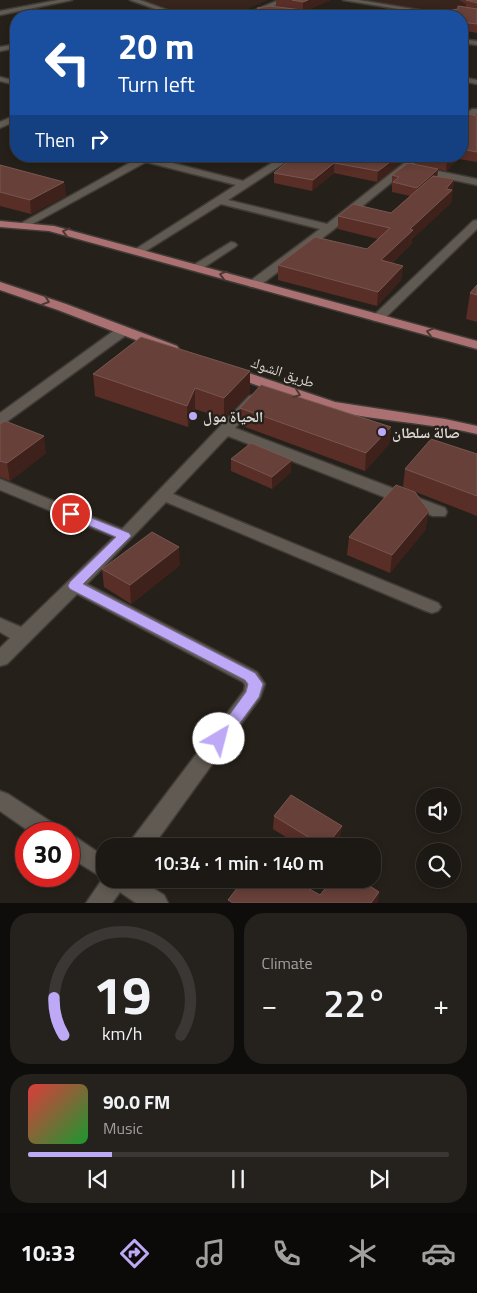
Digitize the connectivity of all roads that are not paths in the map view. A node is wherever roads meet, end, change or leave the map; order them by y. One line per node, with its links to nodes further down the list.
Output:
1 (69, 0): 6 (street)
2 (133, 0): 9 (street)
3 (285, 0): 7 (street)
4 (346, 0): 11 (street)
5 (384, 0): 12 (street)
6 (20, 9): 8 (street)
7 (263, 9): 10 (street)
8 (13, 10)
9 (163, 10)
10 (269, 10)
11 (425, 10)
12 (435, 10)
13 (141, 162): 23 (street)
14 (163, 162): 19 (street)
15 (281, 162): 19 (street)
16 (412, 162): 17 (street)
17 (406, 167): 18 (street); 24 (street)
18 (477, 182)
19 (246, 185): 20 (street)
20 (221, 201): 24 (street); 26 (street)
21 (477, 222): 30 (street)
22 (0, 224): 23 (main road)
23 (23, 225): 26 (main road, one-way to 23)
24 (329, 228): 28 (street)
25 (231, 245): 27 (street)
26 (137, 252): 27 (main road)
27 (196, 268): 28 (main road, one-way to 27)
28 (254, 284): 30 (main road)
29 (0, 286): 31 (main road, one-way to 31)
30 (378, 318): 32 (main road, one-way to 30)
31 (124, 330): 33 (main road); 36 (street)
32 (477, 345)
33 (188, 355)
34 (215, 365): 35 (main road, طريق الشوك)
35 (268, 384): 37 (street); 38 (main road, طريق الشوك, one-way to 38)
36 (0, 420)
37 (224, 429): 40 (street); 41 (street)
38 (477, 430)
39 (0, 484): 42 (street)
40 (162, 495): 42 (street); 44 (street)
41 (439, 512)
42 (125, 536): 43 (street)
43 (74, 586): 46 (street); 50 (street)
44 (432, 607)
45 (0, 624): 46 (street)
46 (23, 636): 47 (street)
47 (0, 659)
48 (0, 800): 49 (street)
49 (33, 822)
50 (146, 838)
51 (80, 852): 52 (street)
52 (96, 863)
53 (110, 888): 55 (street)
54 (132, 888): 56 (street)
55 (98, 903)
56 (156, 903)

